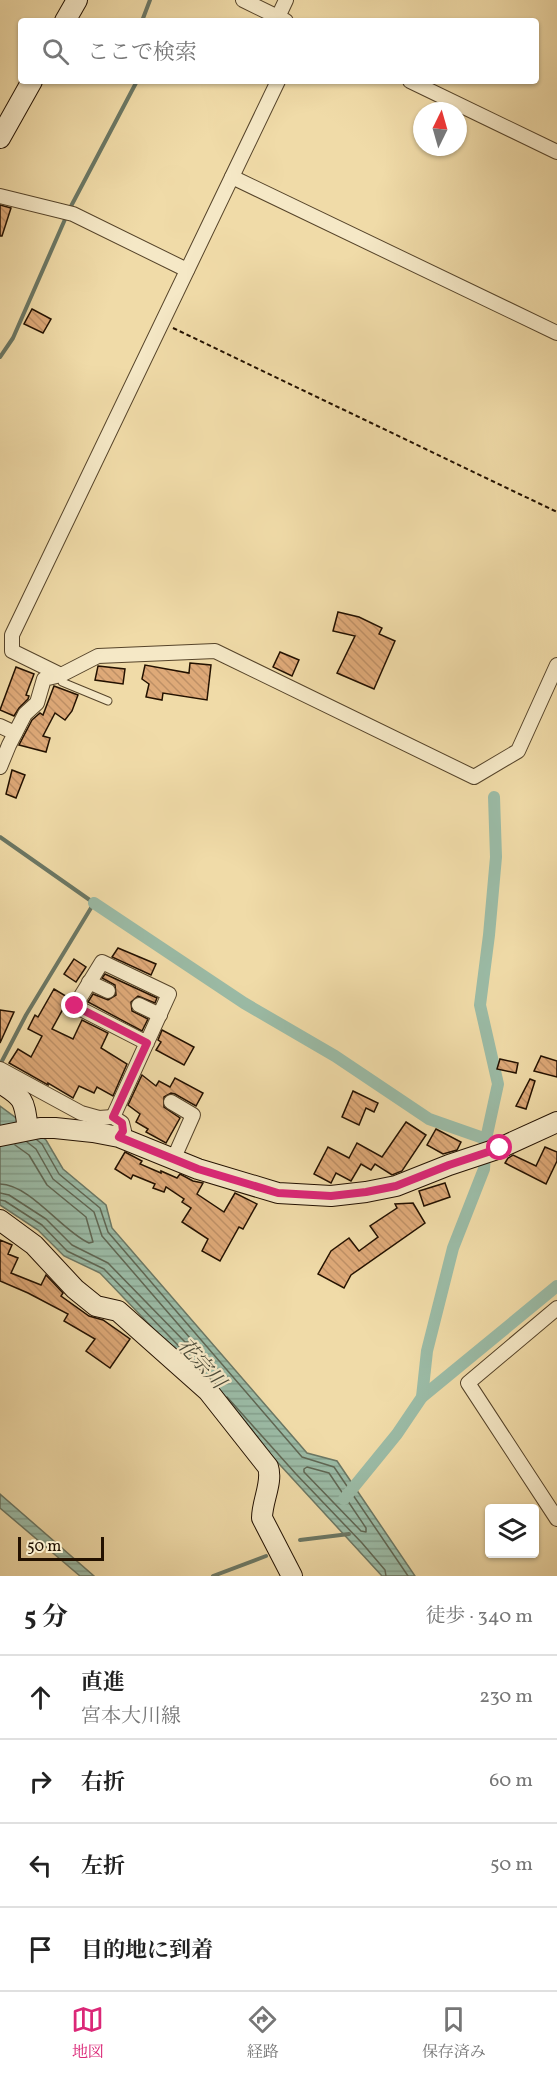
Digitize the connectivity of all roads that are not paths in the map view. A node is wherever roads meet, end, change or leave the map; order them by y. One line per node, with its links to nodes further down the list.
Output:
1 (77, 0): 4 (main road)
2 (243, 0): 5 (street)
3 (286, 0): 6 (street)
4 (67, 18)
5 (280, 18)
6 (282, 18)
7 (30, 84): 10 (main road)
8 (277, 84): 12 (street)
9 (416, 84): 11 (street)
10 (0, 138)
11 (557, 152)
12 (232, 177): 14 (street); 15 (street)
13 (0, 196): 14 (street)
14 (187, 270): 17 (street)
15 (557, 333)
16 (557, 665): 17 (street)
17 (61, 675): 18 (lane); 20 (street)
18 (108, 701)
19 (0, 726): 20 (street)
20 (15, 733): 21 (street)
21 (0, 767)
22 (89, 982): 23 (street); 25 (street); 26 (street)
23 (108, 991)
24 (140, 1005): 25 (street)
25 (160, 1015): 26 (street)
26 (147, 1043): 30 (street)
27 (0, 1069): 30 (street)
28 (0, 1083): 32 (main road)
29 (171, 1102): 35 (street)
30 (113, 1117): 34 (street)
31 (557, 1122): 35 (main road)
32 (31, 1126): 33 (main road); 34 (main road)
33 (0, 1136)
34 (119, 1137): 35 (main road)
35 (173, 1160)
36 (0, 1221): 39 (main road)
37 (557, 1308): 38 (street)
38 (557, 1519)
39 (292, 1576)

